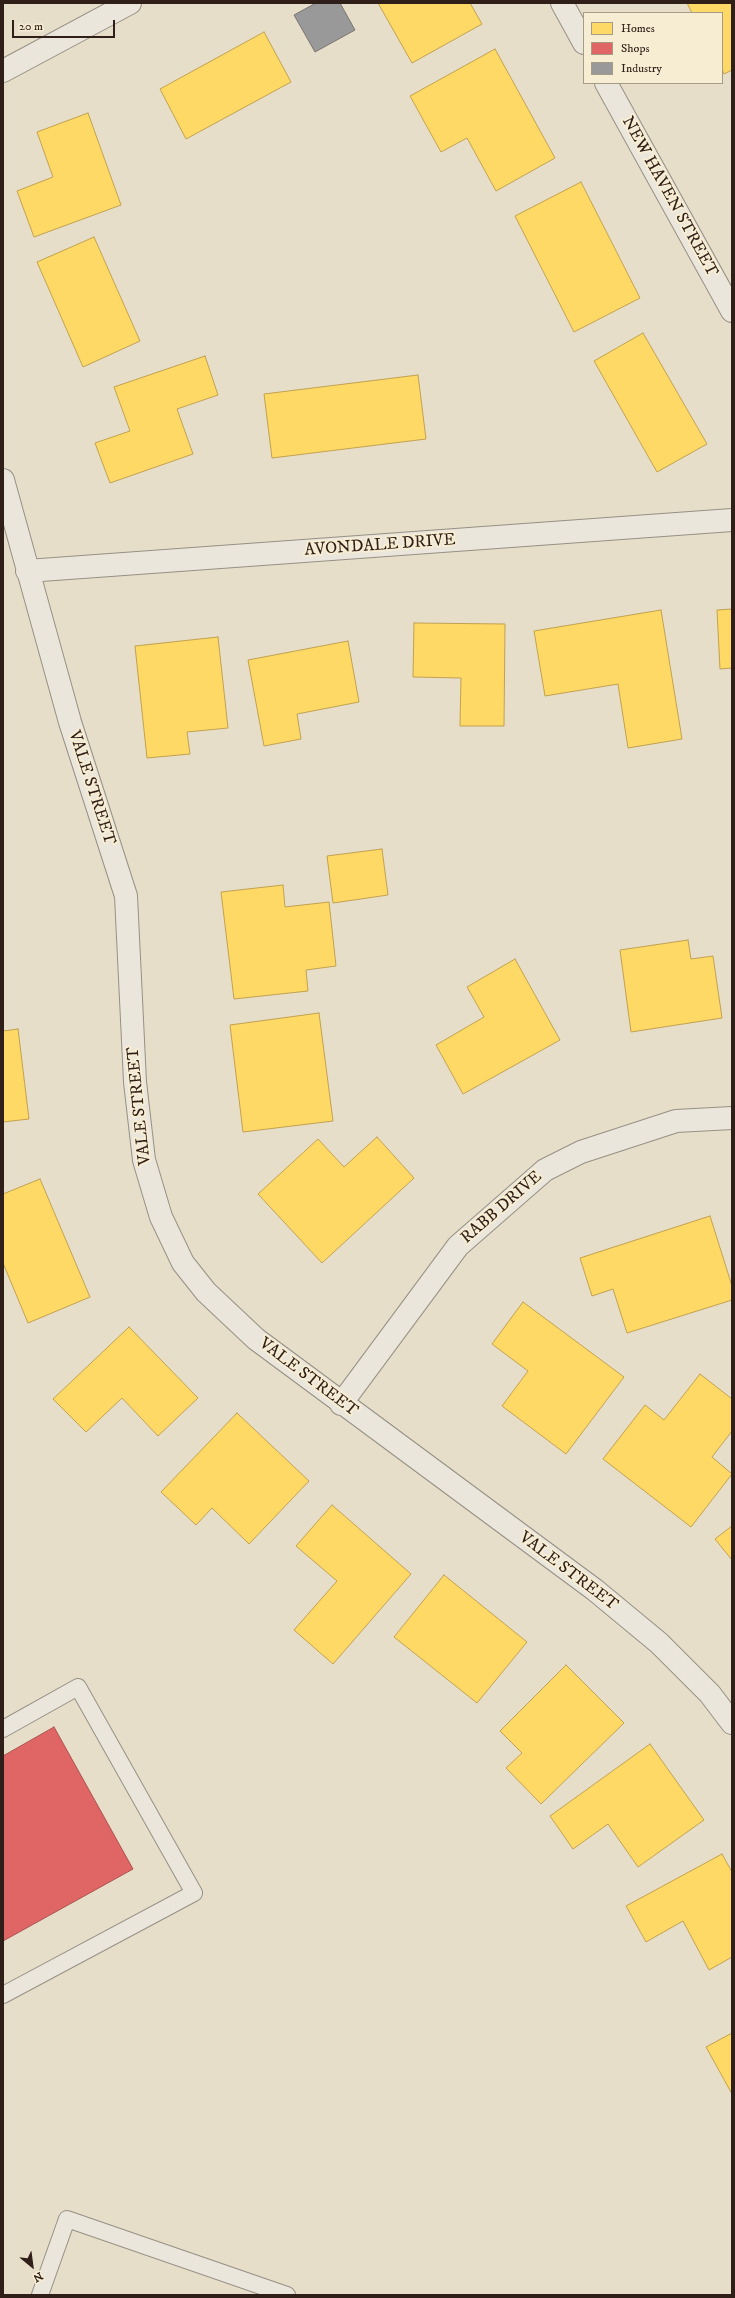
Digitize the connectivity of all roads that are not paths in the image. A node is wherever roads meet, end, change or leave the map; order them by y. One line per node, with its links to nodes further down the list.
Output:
1 (130, 3): 4 (street)
2 (562, 3): 3 (street)
3 (583, 41)
4 (3, 71)
5 (607, 84): 6 (street, NEW HAVEN STREET)
6 (732, 311)
7 (3, 480): 9 (street, VALE STREET)
8 (732, 520): 9 (street, AVONDALE DRIVE)
9 (27, 571): 11 (street, VALE STREET)
10 (732, 1118): 11 (street, RABB DRIVE)
11 (341, 1404): 12 (street, VALE STREET)
12 (732, 1723)
13 (3, 1729): 14 (lane)
14 (3, 1995)
15 (40, 2295): 16 (lane)
16 (287, 2295)

